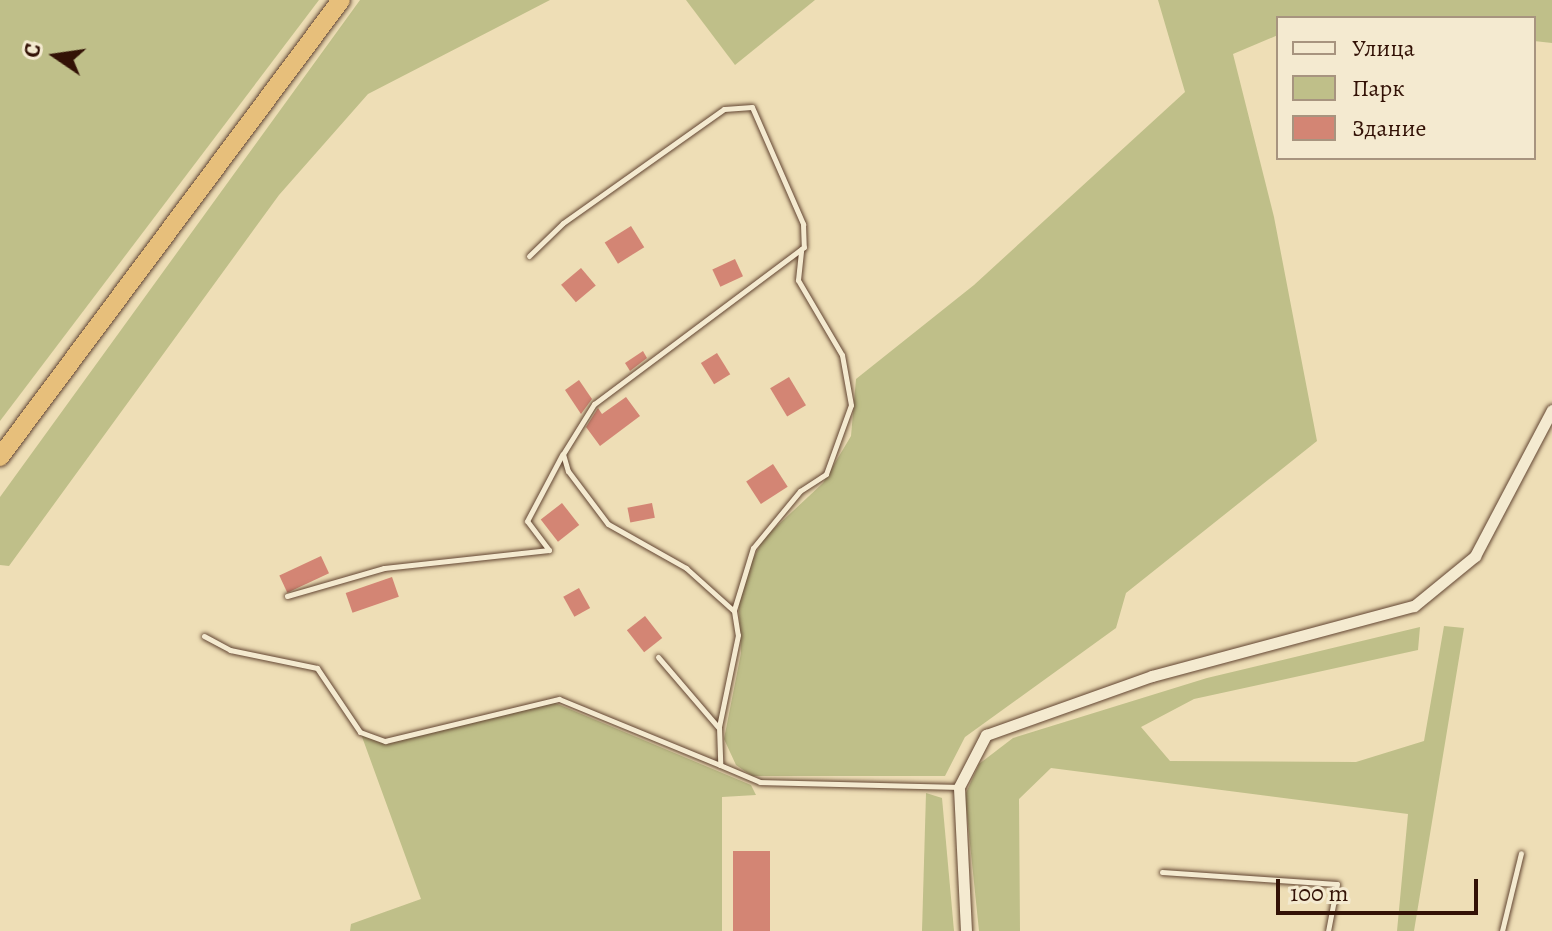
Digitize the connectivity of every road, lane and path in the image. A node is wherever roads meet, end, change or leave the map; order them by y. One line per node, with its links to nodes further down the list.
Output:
1 (341, 0): 6 (highway)
2 (801, 249): 3 (lane); 5 (lane); 8 (lane)
3 (529, 256)
4 (1552, 410): 13 (street)
5 (563, 454): 7 (lane); 8 (lane)
6 (0, 457)
7 (287, 596)
8 (734, 611): 11 (lane)
9 (204, 636): 12 (lane)
10 (658, 657): 11 (lane)
11 (719, 727): 12 (lane)
12 (720, 765): 13 (lane)
13 (959, 787): 16 (street)
14 (1521, 853): 18 (lane)
15 (1162, 872): 17 (lane)
16 (966, 931)
17 (1328, 931)
18 (1502, 931)

